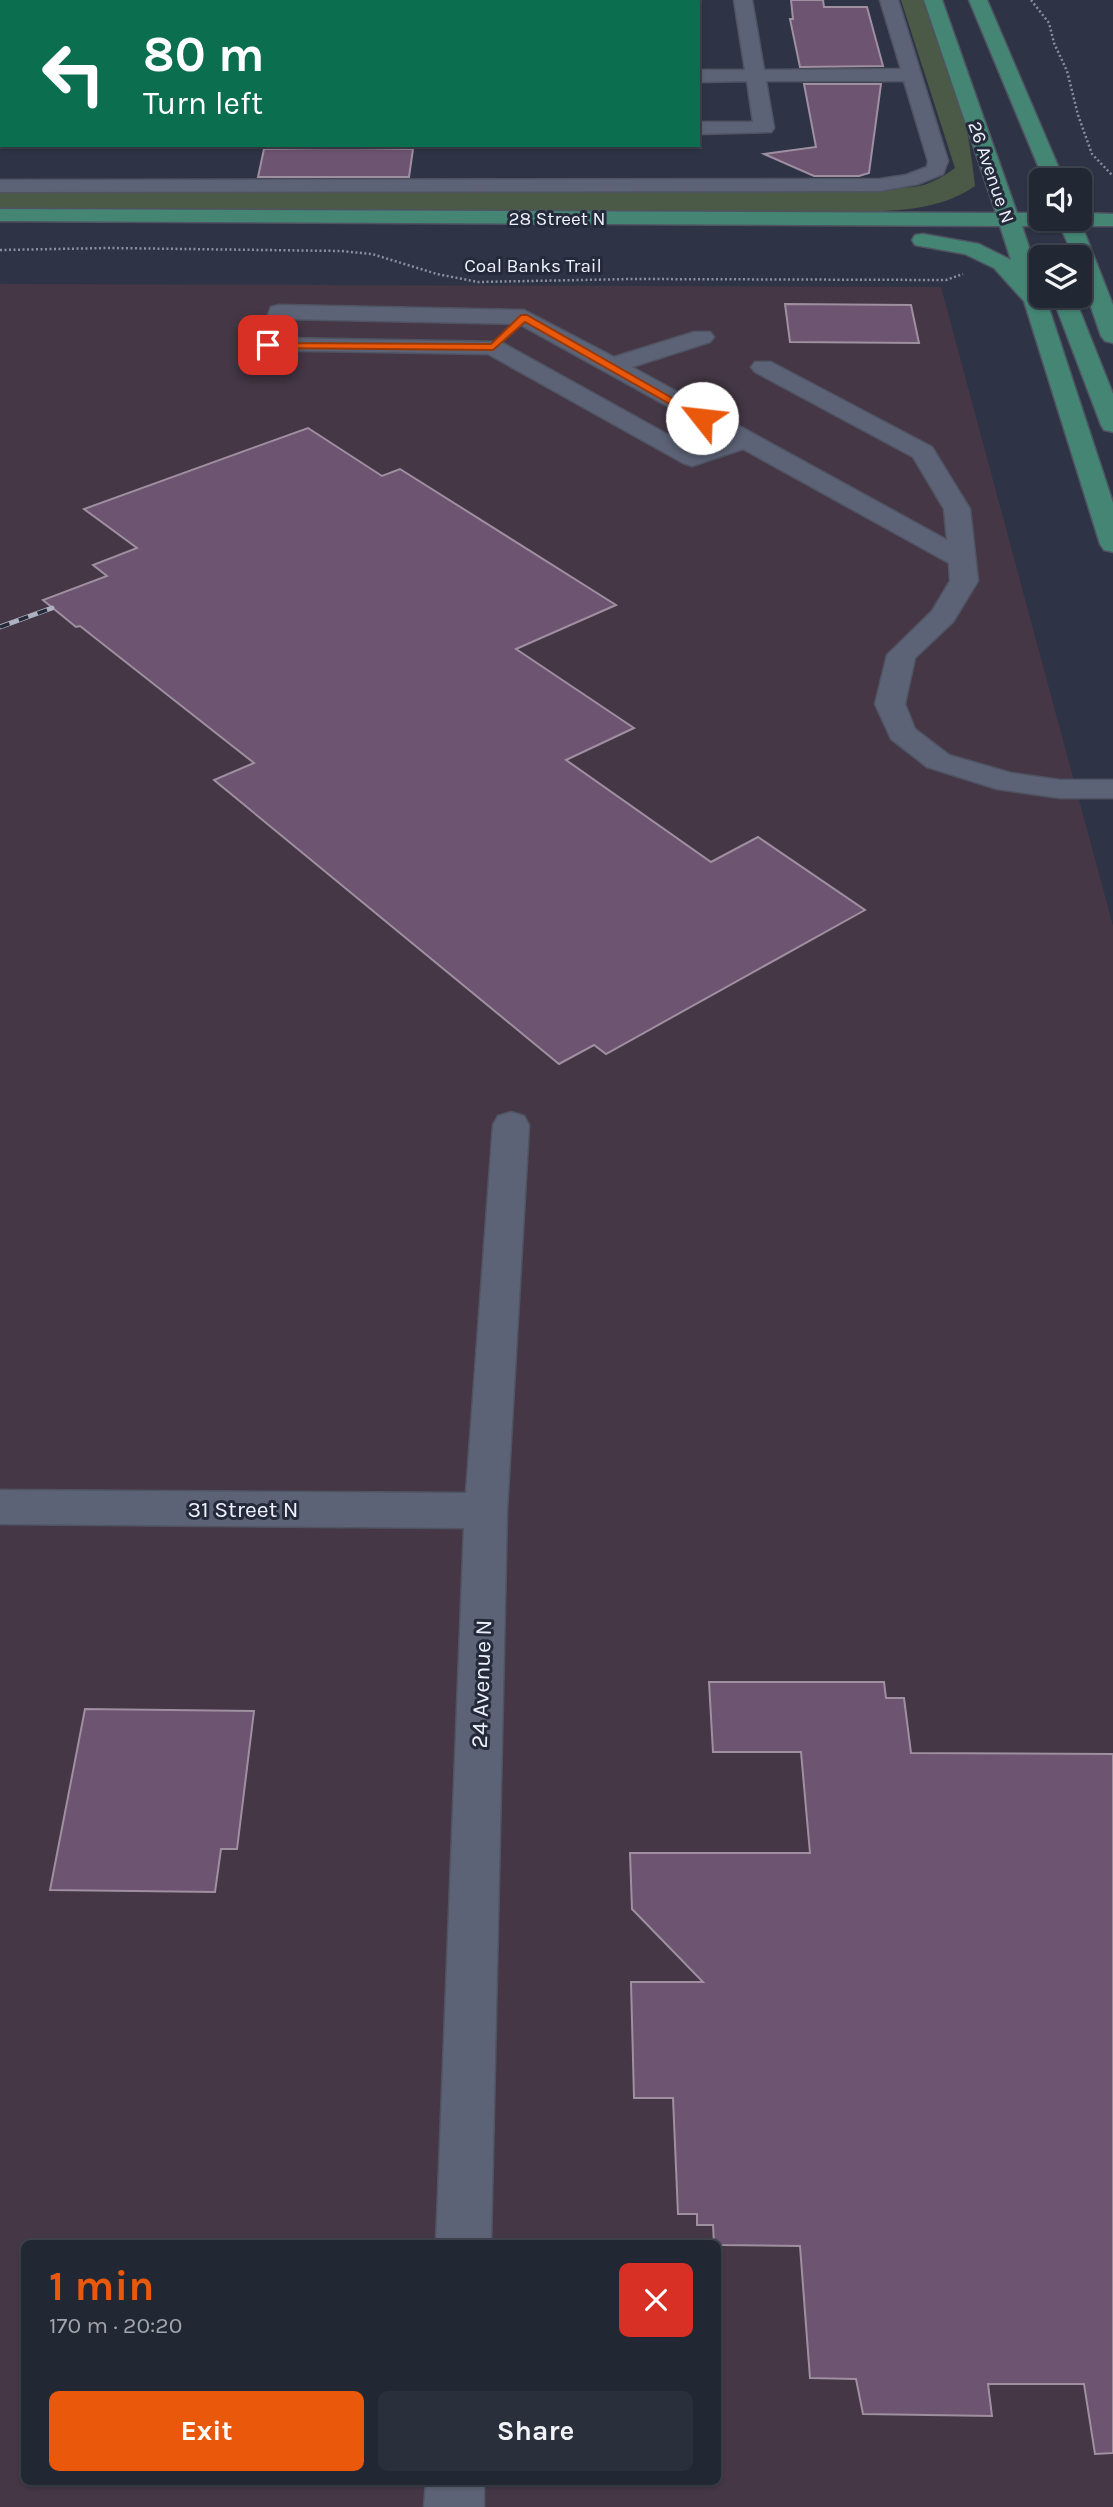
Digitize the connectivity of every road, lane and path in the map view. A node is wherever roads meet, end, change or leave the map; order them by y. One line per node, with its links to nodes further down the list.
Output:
1 (743, 0): 8 (street)
2 (889, 0): 6 (street)
3 (933, 0): 10 (main road, 26 Avenue N)
4 (978, 0): 11 (main road)
5 (1031, 0): 12 (path)
6 (912, 75): 8 (street); 13 (street)
7 (700, 76): 8 (street)
8 (755, 76): 9 (street)
9 (700, 128)
10 (991, 139): 15 (main road, 26 Avenue N); 18 (main road)
11 (1052, 168)
12 (1113, 176)
13 (0, 186)
14 (1092, 202): 16 (main road)
15 (1029, 204)
16 (1113, 206)
17 (0, 215): 18 (main road, 28 Street N)
18 (848, 219): 21 (main road, 28 Street N)
19 (1113, 220): 20 (main road, 28 Street N)
20 (1092, 223)
21 (1029, 228)
22 (1029, 229): 29 (main road)
23 (1029, 230): 30 (main road, 28 Street N)
24 (1092, 230): 27 (main road)
25 (1046, 231): 35 (main road, 26 Avenue N)
26 (1057, 231): 31 (main road, 28 Street N)
27 (1113, 231)
28 (568, 239): 29 (main road, 28 Street N)
29 (678, 239): 30 (main road, 28 Street N)
30 (923, 240): 36 (main road)
31 (1113, 240)
32 (0, 250): 34 (path, Coal Banks Trail)
33 (1113, 258): 35 (main road)
34 (967, 271)
35 (1093, 280): 40 (main road, 26 Avenue N)
36 (1029, 293)
37 (1038, 308): 47 (main road, 26 Avenue N)
38 (1068, 308): 45 (main road)
39 (524, 317): 42 (street); 42 (street); 43 (street)
40 (1113, 336)
41 (702, 337): 43 (street)
42 (493, 347): 46 (street)
43 (610, 366): 46 (street)
44 (763, 367): 49 (street)
45 (1113, 425)
46 (744, 440): 49 (street)
47 (1108, 523): 48 (main road, 26 Avenue N)
48 (1113, 544)
49 (961, 559): 50 (street)
50 (1060, 789): 51 (street); 52 (street)
51 (1113, 789)
52 (1113, 811)
53 (511, 1125): 55 (street, 24 Avenue N)
54 (0, 1507): 55 (street, 31 Street N)
55 (486, 1511): 56 (street, 24 Avenue N)
56 (463, 2240)
57 (455, 2485): 58 (street)
58 (454, 2507)

